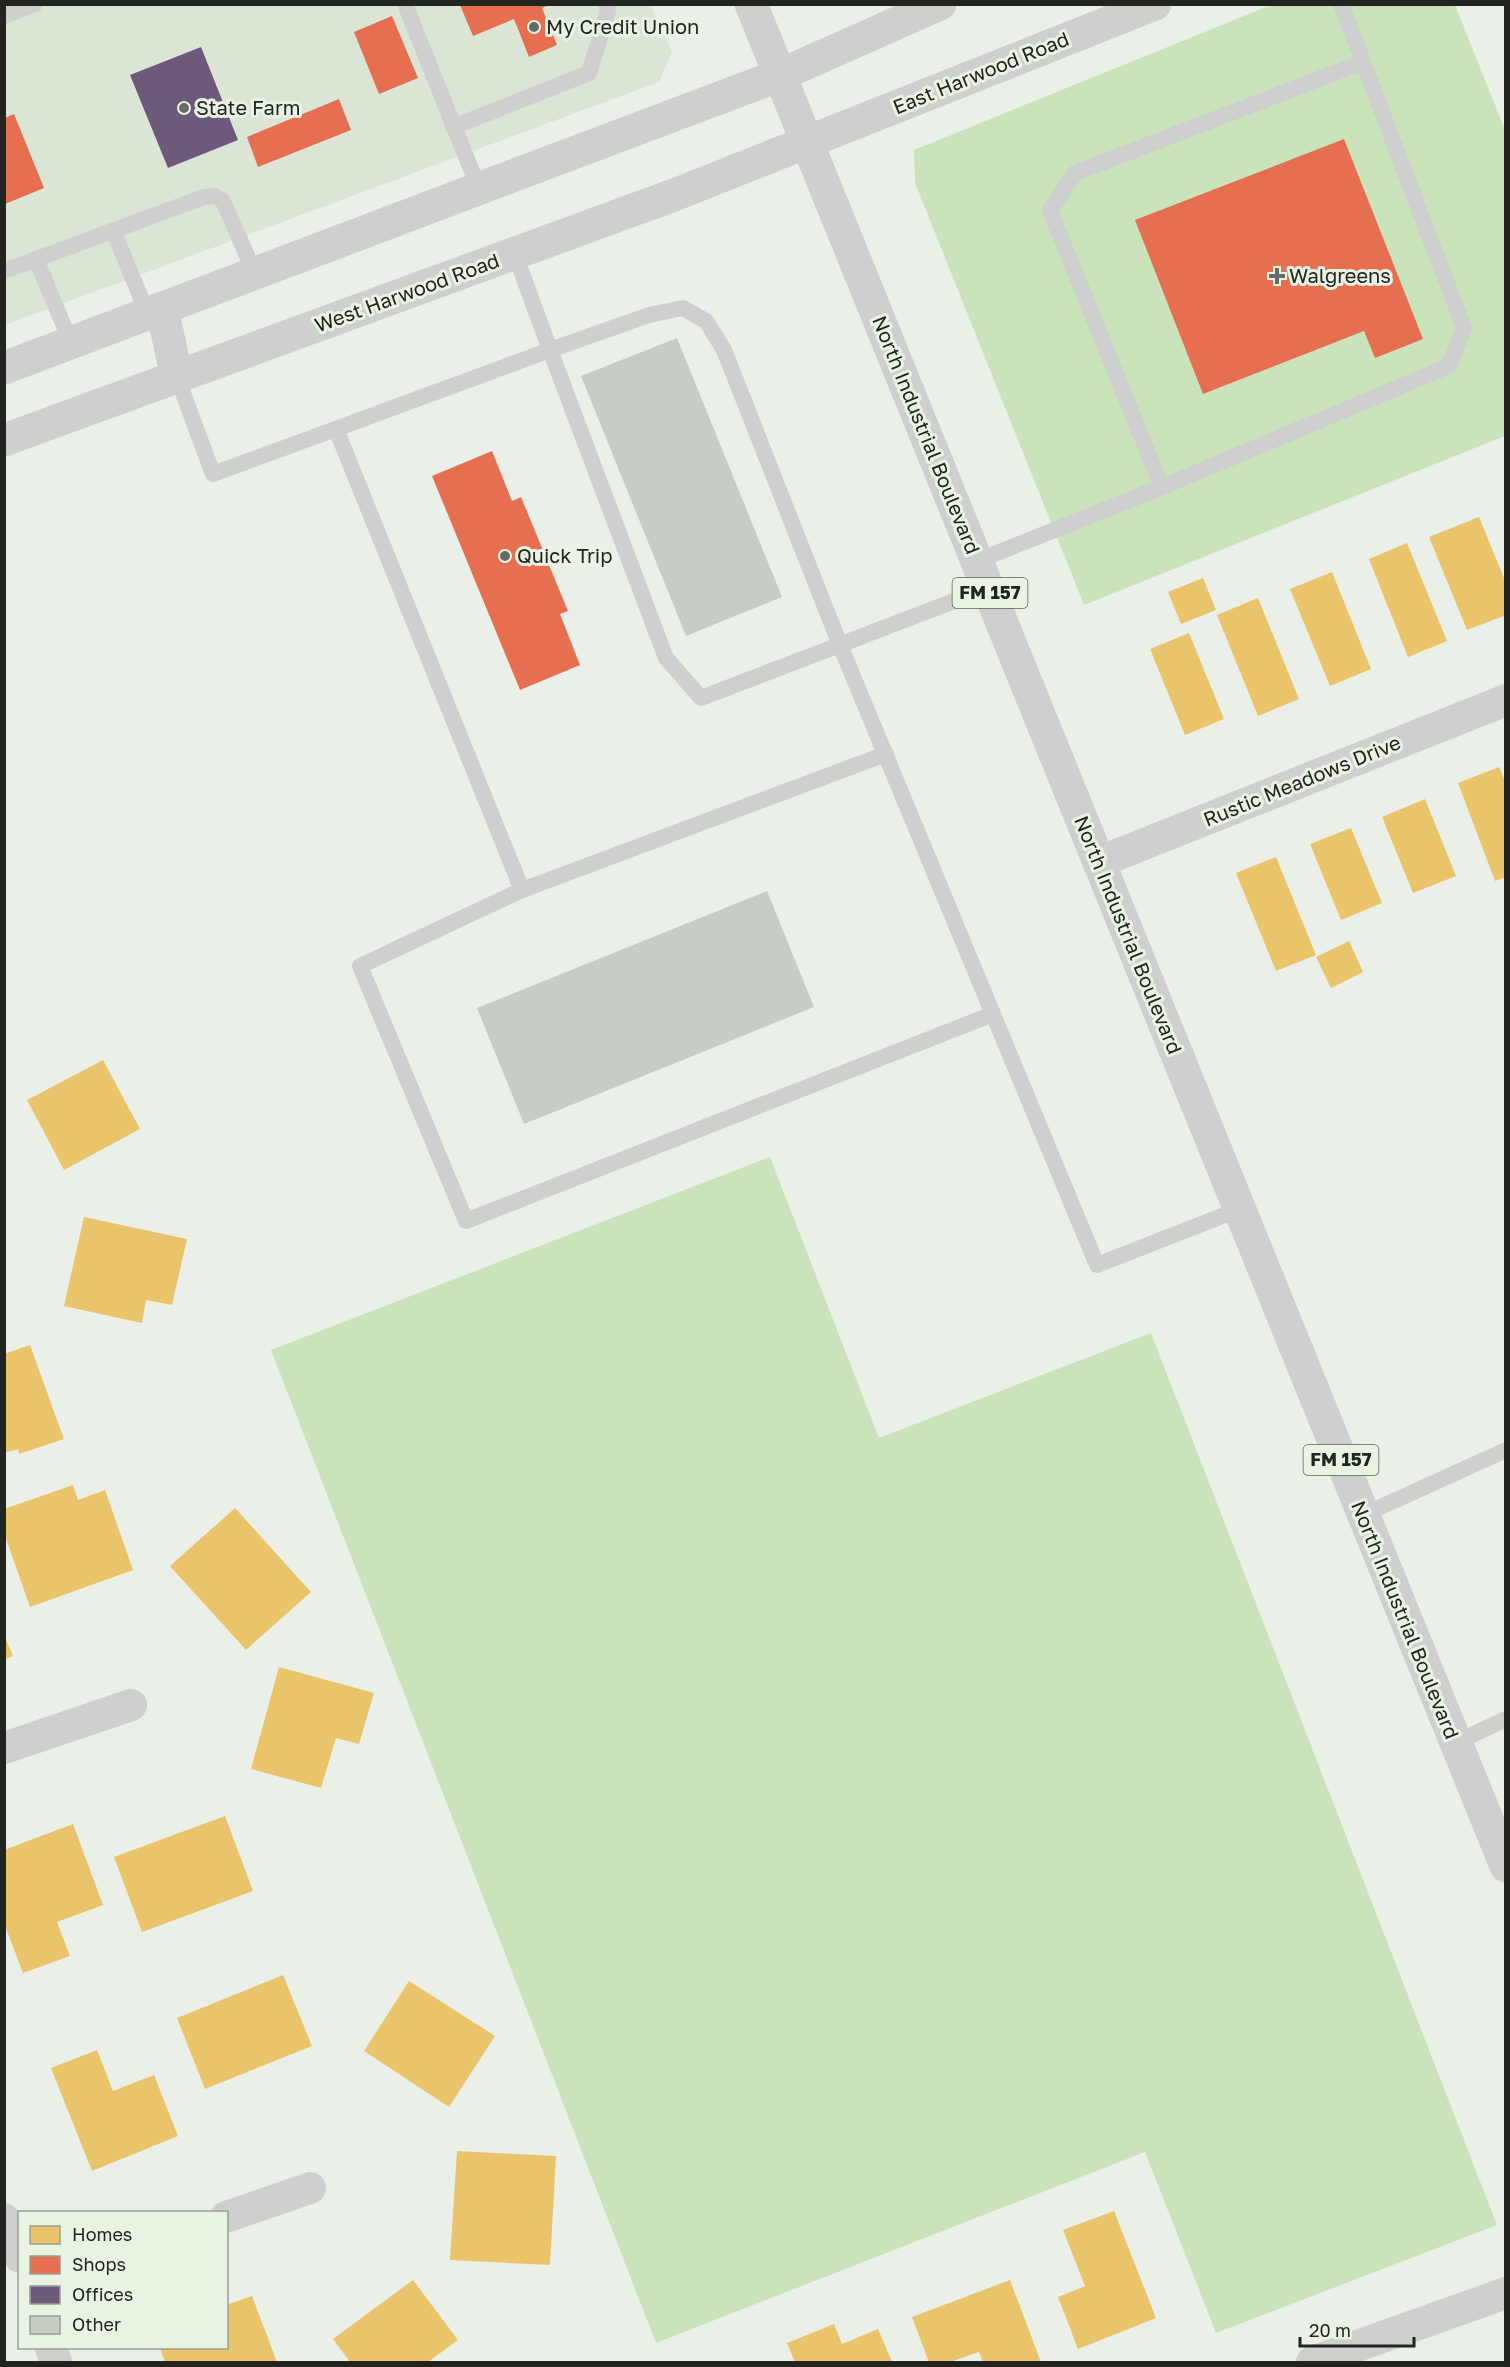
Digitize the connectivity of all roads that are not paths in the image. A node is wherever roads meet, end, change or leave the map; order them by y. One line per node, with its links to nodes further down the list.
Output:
1 (35, 4): 8 (lane)
2 (405, 4): 11 (lane)
3 (606, 4): 11 (lane)
4 (751, 4): 10 (main road, North Industrial Boulevard / FM 157)
5 (940, 4): 10 (main road)
6 (1155, 4): 12 (main road, East Harwood Road)
7 (1341, 4): 9 (lane)
8 (4, 16)
9 (1363, 62): 26 (lane); 26 (lane)
10 (780, 75): 12 (main road, North Industrial Boulevard / FM 157); 13 (main road)
11 (453, 127): 13 (lane)
12 (807, 142): 15 (main road, West Harwood Road); 27 (main road, North Industrial Boulevard / FM 157)
13 (479, 189): 18 (main road)
14 (113, 230): 16 (lane); 18 (lane); 19 (lane)
15 (514, 254): 21 (lane); 23 (main road, West Harwood Road)
16 (36, 259): 17 (lane); 20 (lane)
17 (4, 271)
18 (255, 274): 19 (main road)
19 (155, 312): 20 (main road); 23 (main road)
20 (71, 343): 22 (main road)
21 (550, 350): 24 (lane); 28 (lane); 28 (lane)
22 (4, 368)
23 (177, 377): 24 (lane); 25 (main road, West Harwood Road)
24 (336, 429): 32 (lane)
25 (4, 440)
26 (1162, 487): 27 (lane)
27 (983, 574): 28 (lane); 31 (main road, North Industrial Boulevard / FM 157)
28 (840, 645): 30 (lane)
29 (1506, 700): 31 (street, Rustic Meadows Drive)
30 (886, 754): 32 (lane); 33 (lane)
31 (1099, 862): 34 (main road, North Industrial Boulevard / FM 157)
32 (522, 890): 33 (lane)
33 (993, 1014): 34 (lane)
34 (1240, 1209): 36 (main road, North Industrial Boulevard / FM 157)
35 (1506, 1450): 36 (lane)
36 (1363, 1515): 39 (main road, North Industrial Boulevard / FM 157)
37 (131, 1705): 40 (street)
38 (1506, 1719): 39 (lane)
39 (1455, 1743): 41 (main road, North Industrial Boulevard / FM 157)
40 (4, 1748)
41 (1506, 1866)
42 (310, 2188): 43 (street)
43 (228, 2216)
44 (4, 2219): 45 (street)
45 (18, 2252)
46 (1506, 2293): 47 (street)
47 (1312, 2362)

